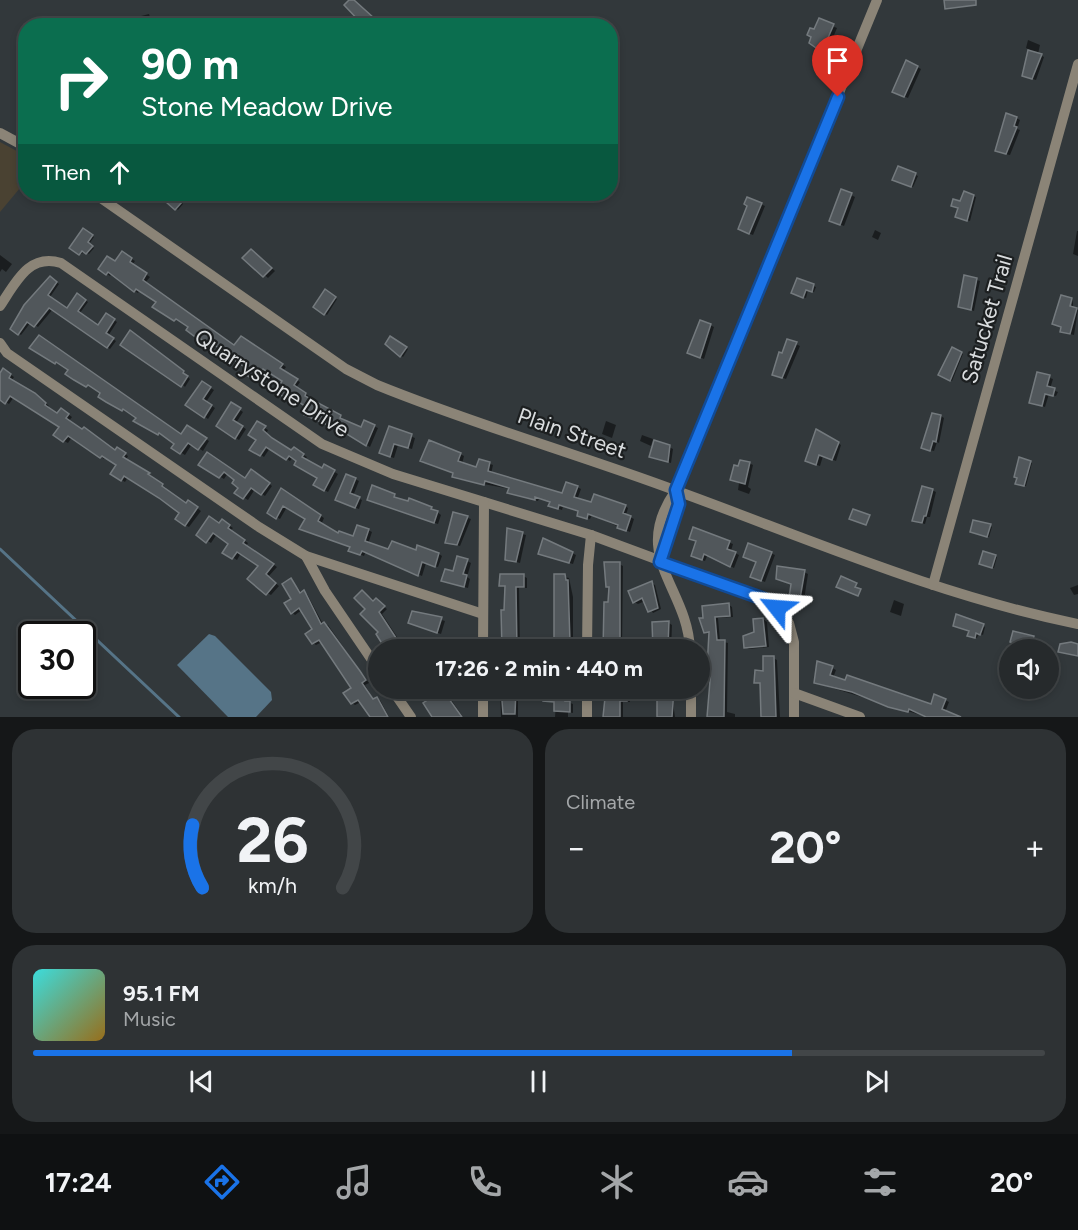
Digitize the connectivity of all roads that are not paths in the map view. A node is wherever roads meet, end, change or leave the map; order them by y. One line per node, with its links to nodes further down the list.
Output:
1 (877, 0): 8 (street)
2 (1078, 64): 13 (street, Satucket Trail)
3 (0, 133): 4 (street)
4 (18, 143)
5 (105, 201): 8 (street, Plain Street)
6 (0, 306): 9 (street, Quarrystone Drive)
7 (0, 343): 11 (street)
8 (676, 490): 12 (street); 13 (street, Plain Street)
9 (484, 502): 10 (street, Quarrystone Drive); 14 (street)
10 (591, 535): 12 (street, Quarrystone Drive); 17 (street)
11 (306, 556): 14 (street); 19 (street)
12 (660, 562): 18 (street); 20 (street, Quarrystone Drive)
13 (933, 585): 15 (street, Plain Street)
14 (483, 614): 16 (street)
15 (1078, 624)
16 (483, 639)
17 (587, 639)
18 (688, 639)
19 (368, 654)
20 (794, 693): 29 (street, Quarrystone Drive); 30 (street)
21 (399, 699): 25 (street)
22 (483, 699): 26 (street)
23 (587, 699): 27 (street)
24 (691, 699): 28 (street)
25 (411, 717)
26 (483, 717)
27 (587, 717)
28 (691, 717)
29 (794, 717)
30 (860, 717)

